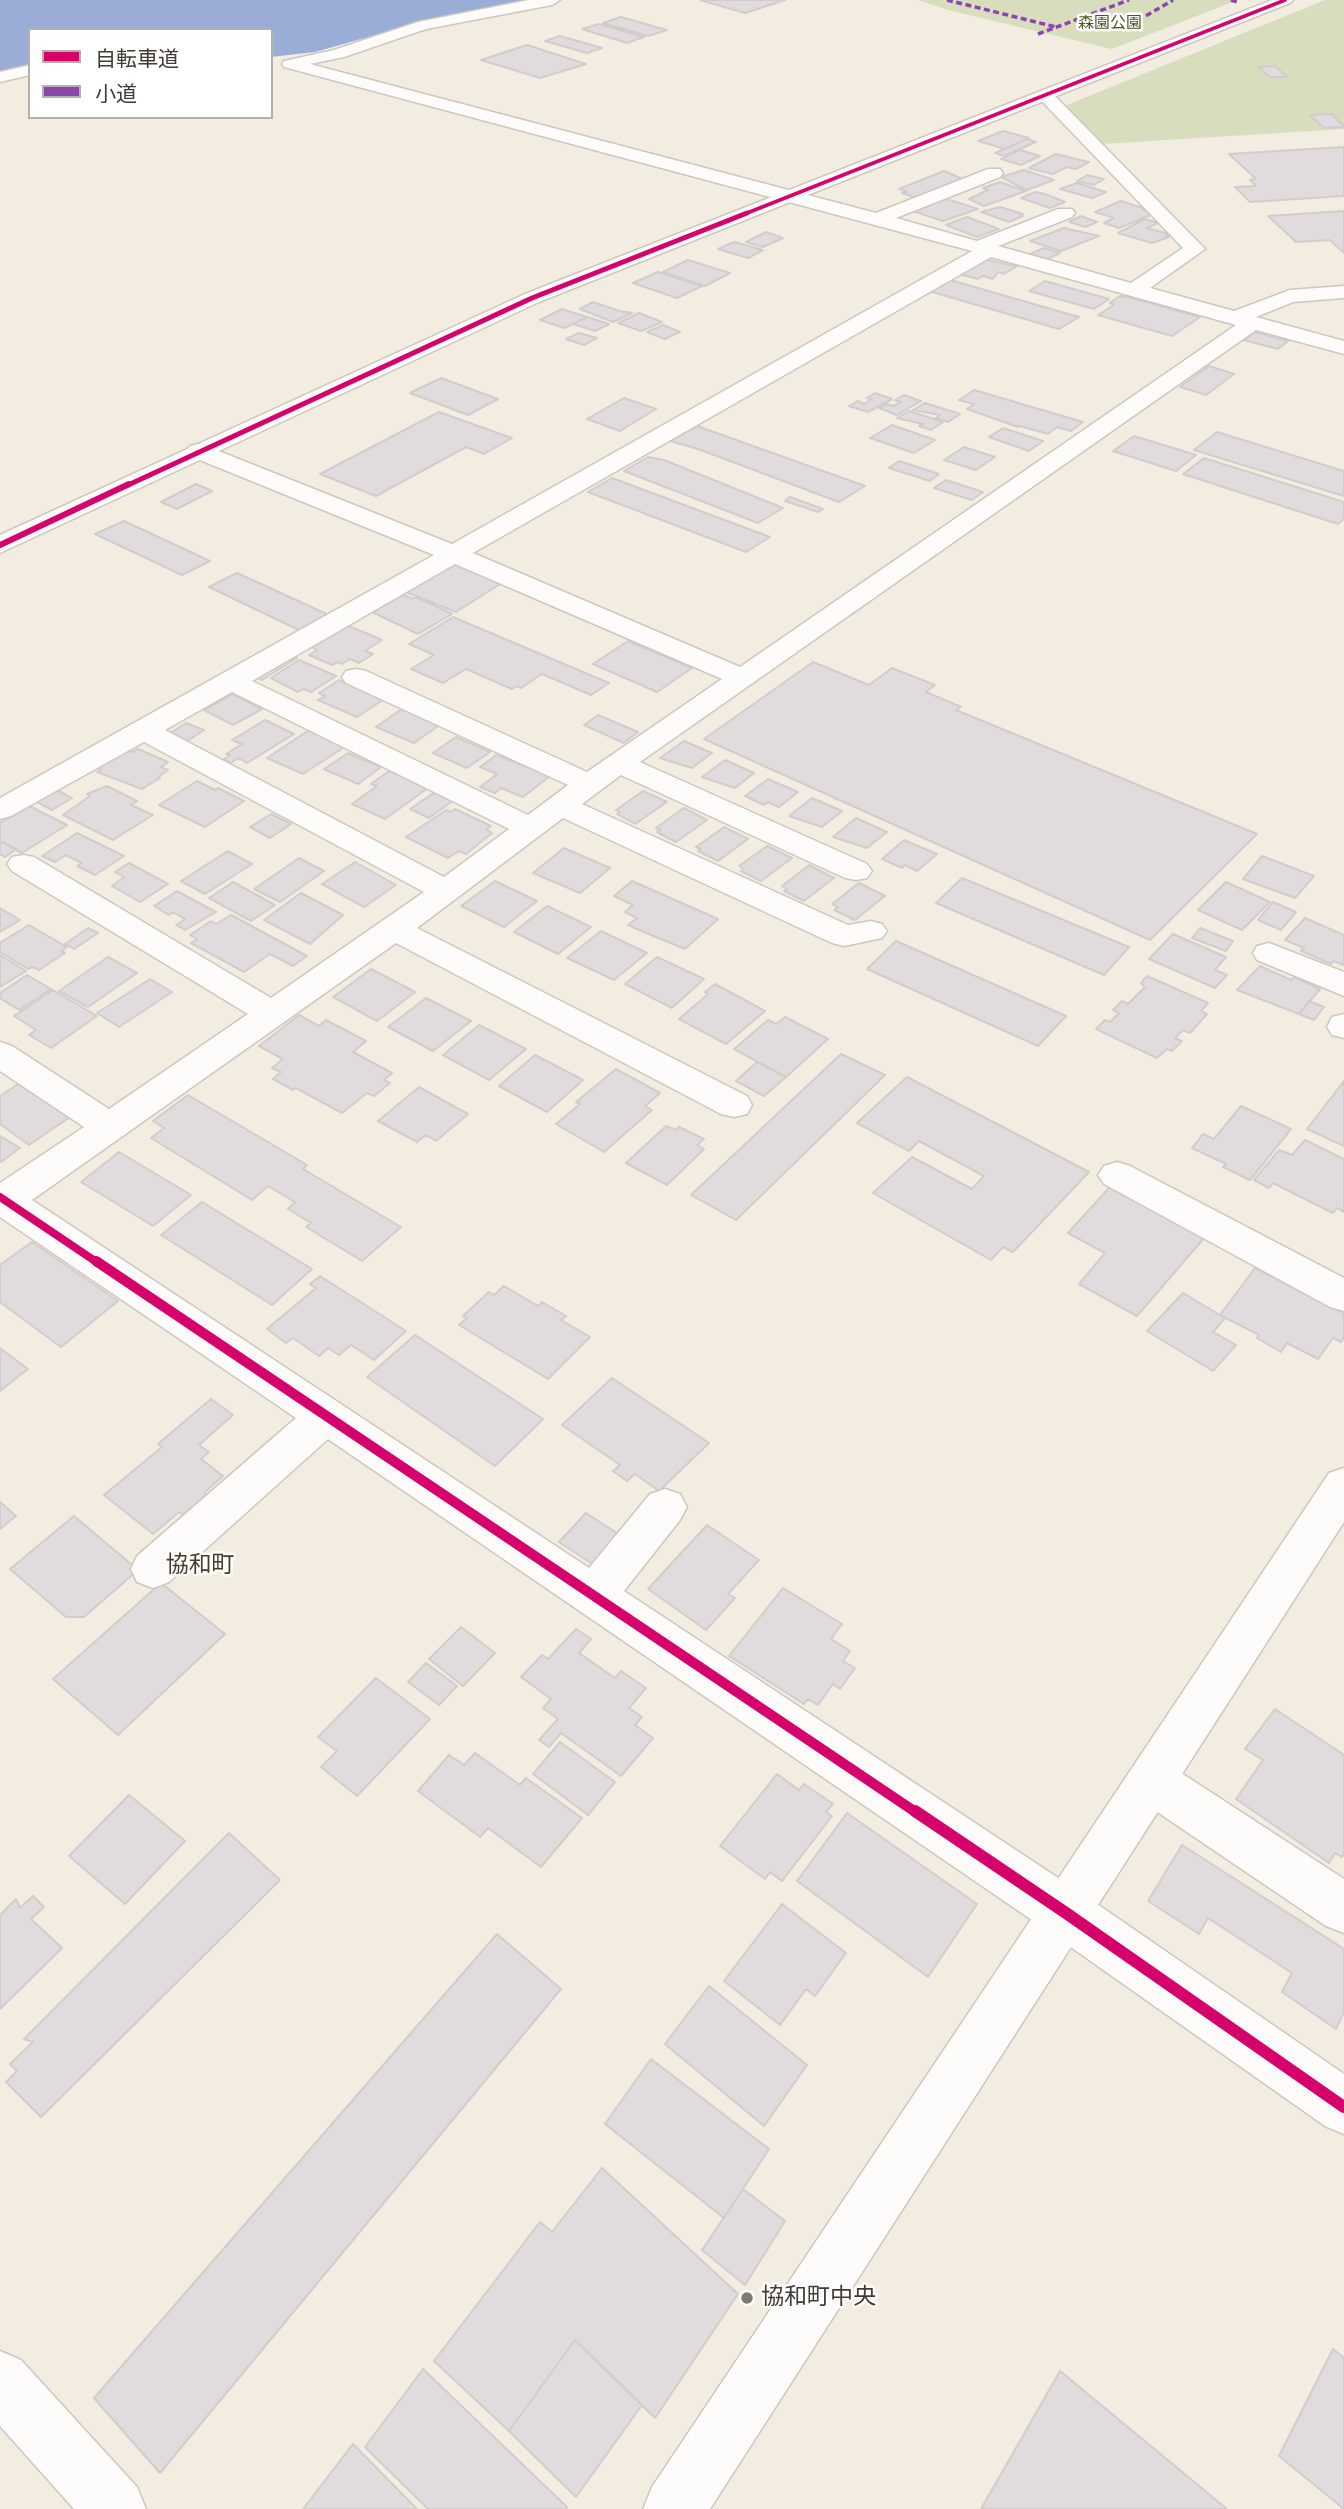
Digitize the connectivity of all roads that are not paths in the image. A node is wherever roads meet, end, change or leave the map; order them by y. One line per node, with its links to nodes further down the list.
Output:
1 (552, 0): 3 (street)
2 (1285, 0): 6 (street)
3 (281, 64): 8 (street)
4 (28, 71): 5 (street)
5 (0, 78)
6 (1044, 95): 8 (street); 12 (street)
7 (995, 173): 10 (street)
8 (789, 195): 10 (street); 16 (street)
9 (1030, 212): 11 (street)
10 (875, 220): 11 (street)
11 (984, 249): 12 (street); 18 (street)
12 (1134, 290): 14 (street)
13 (1344, 292): 14 (street)
14 (1244, 320): 15 (street); 20 (street)
15 (1344, 348)
16 (198, 451): 17 (street); 18 (street)
17 (0, 545)
18 (454, 554): 20 (street); 21 (street)
19 (356, 677): 24 (street)
20 (742, 678): 23 (street)
21 (231, 681): 22 (street); 27 (street)
22 (144, 730): 26 (street); 30 (street)
23 (621, 764): 24 (street); 29 (street)
24 (589, 784): 25 (street)
25 (560, 804): 27 (street); 32 (street)
26 (0, 810)
27 (529, 827): 30 (street)
28 (23, 864): 35 (street)
29 (856, 871)
30 (443, 889): 31 (street)
31 (394, 929): 35 (street); 37 (street)
32 (871, 931)
33 (1269, 953): 34 (street)
34 (1344, 985)
35 (270, 1013): 38 (street)
36 (0, 1054): 38 (street)
37 (734, 1105)
38 (108, 1126): 40 (street)
39 (1117, 1175): 41 (street)
40 (2, 1200): 42 (street)
41 (1344, 1296)
42 (327, 1416): 45 (street); 46 (street)
43 (1344, 1486): 47 (street)
44 (664, 1507): 46 (street)
45 (153, 1569)
46 (594, 1596): 49 (street)
47 (1152, 1781): 48 (street); 49 (street)
48 (1344, 1908)
49 (1066, 1913): 50 (street); 53 (street)
50 (1344, 2107)
51 (0, 2382): 52 (street)
52 (115, 2509)
53 (674, 2509)

